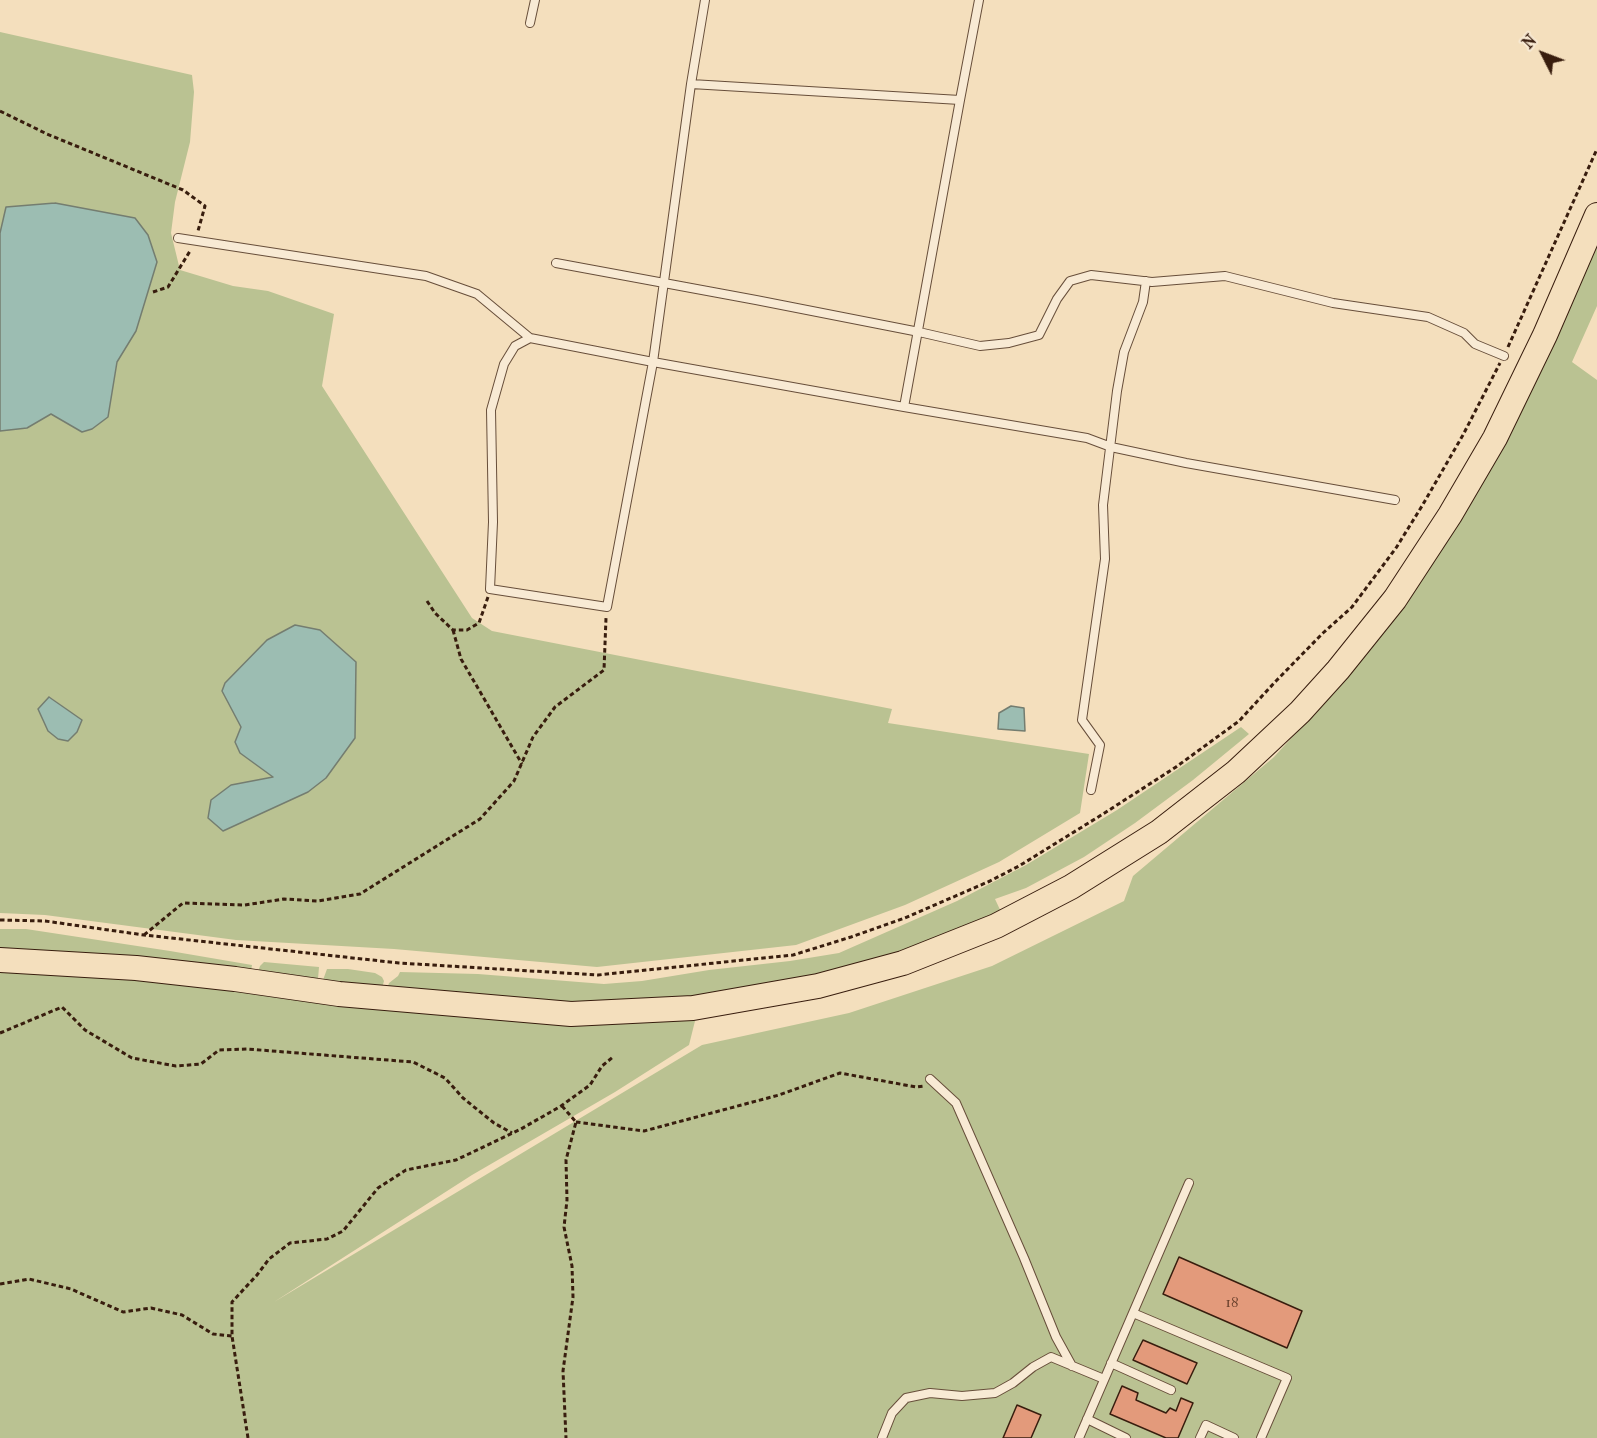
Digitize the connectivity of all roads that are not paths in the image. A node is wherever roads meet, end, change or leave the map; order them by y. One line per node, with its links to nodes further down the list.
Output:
1 (535, 0): 4 (lane)
2 (705, 0): 5 (lane)
3 (980, 0): 6 (lane)
4 (530, 23)
5 (691, 84): 6 (lane); 11 (lane)
6 (960, 100): 12 (lane)
7 (1597, 215): 20 (main road)
8 (178, 238): 13 (lane)
9 (556, 263): 11 (lane)
10 (1146, 281): 12 (lane); 14 (lane); 17 (lane)
11 (664, 284): 12 (lane); 15 (lane)
12 (919, 332): 16 (lane)
13 (530, 338): 15 (lane); 15 (lane)
14 (1504, 356)
15 (653, 362): 16 (lane)
16 (904, 408): 17 (lane)
17 (1111, 447): 18 (lane); 19 (lane)
18 (1395, 500)
19 (1091, 790)
20 (0, 960)
21 (932, 1081): 25 (lane)
22 (1190, 1183): 23 (lane)
23 (1133, 1313): 24 (lane); 34 (lane)
24 (1111, 1363): 26 (lane); 27 (lane)
25 (1072, 1366): 26 (lane); 29 (lane)
26 (1104, 1379): 28 (lane)
27 (1171, 1390)
28 (1087, 1419): 30 (lane); 31 (lane)
29 (882, 1438)
30 (1079, 1438)
31 (1126, 1438)
32 (1200, 1438): 33 (lane)
33 (1234, 1438)
34 (1261, 1438)

